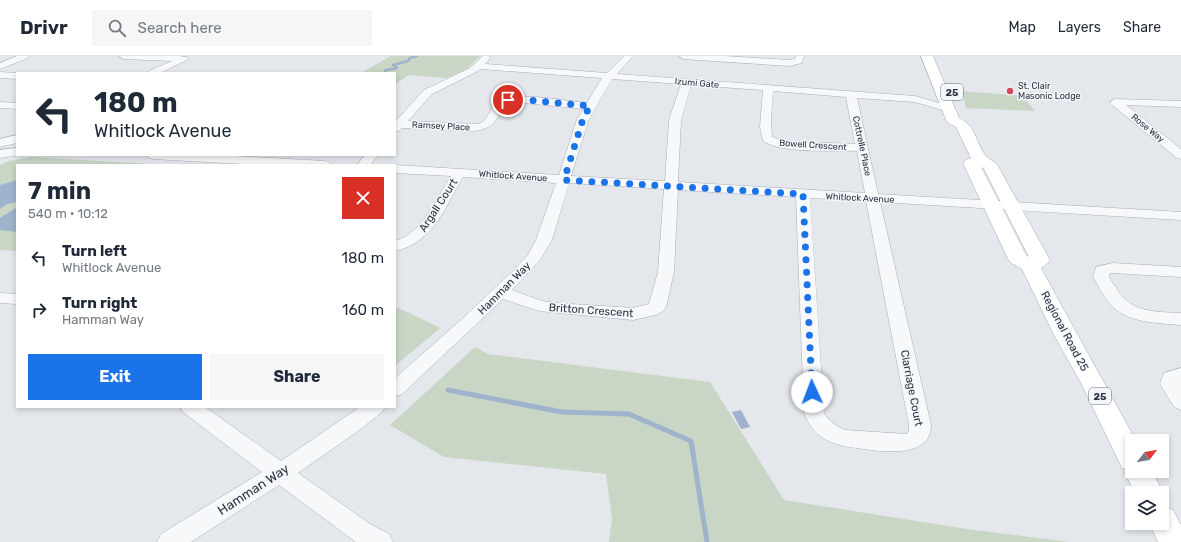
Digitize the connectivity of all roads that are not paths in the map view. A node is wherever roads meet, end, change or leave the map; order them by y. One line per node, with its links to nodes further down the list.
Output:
1 (25, 56): 10 (street)
2 (123, 56): 9 (street)
3 (488, 56): 11 (street)
4 (629, 56): 15 (street, Hamman Way)
5 (683, 56): 6 (street)
6 (800, 56)
7 (927, 56): 19 (main road, 25)
8 (936, 56): 26 (main road, 25)
9 (188, 58): 12 (street)
10 (0, 66)
11 (478, 66): 15 (street, Izumi Gate); 27 (street)
12 (154, 72)
13 (0, 75): 14 (street)
14 (16, 76)
15 (610, 76): 16 (street, Izumi Gate); 24 (street, Hamman Way)
16 (687, 82): 17 (street, Izumi Gate); 40 (street)
17 (768, 88): 18 (street, Izumi Gate); 29 (street, Bowell Crescent)
18 (851, 95): 20 (street, Izumi Gate); 29 (street, Cottrelle Place)
19 (943, 95): 20 (street, Izumi Gate); 25 (main road, 25)
20 (915, 99): 25 (street, Izumi Gate)
21 (1181, 104): 31 (street, Rose Way)
22 (0, 105): 23 (street)
23 (16, 106)
24 (590, 106): 27 (street, Ramsey Place); 39 (street, Hamman Way)
25 (948, 109): 26 (main road, 25)
26 (962, 124): 34 (main road, 25)
27 (397, 126)
28 (4, 147): 30 (street)
29 (862, 148): 42 (street, Cottrelle Place)
30 (16, 152)
31 (1181, 155)
32 (170, 156): 35 (street)
33 (371, 156): 36 (street)
34 (980, 160): 43 (main road, Regional Road 25 / 25); 44 (main road, 25)
35 (308, 164)
36 (364, 164)
37 (396, 169): 38 (street, Whitlock Avenue)
38 (459, 173): 39 (street, Whitlock Avenue); 46 (street, Argall Court)
39 (564, 180): 40 (street, Whitlock Avenue); 49 (street, Hamman Way)
40 (671, 186): 41 (street, Whitlock Avenue); 49 (street, Britton Crescent)
41 (803, 194): 42 (street, Whitlock Avenue); 42 (street, Clarriage Court)
42 (873, 199): 43 (street, Whitlock Avenue)
43 (992, 205): 44 (street, Whitlock Avenue); 47 (main road, Regional Road 25 / 25)
44 (1012, 207): 45 (street, Whitlock Avenue); 47 (main road, 25)
45 (1181, 216)
46 (396, 246)
47 (1030, 266): 58 (main road, Regional Road 25 / 25)
48 (1181, 272): 52 (street)
49 (500, 292): 54 (street, Hamman Way)
50 (0, 298): 51 (street)
51 (16, 299)
52 (1181, 319)
53 (1181, 375): 55 (street)
54 (396, 388)
55 (1181, 402)
56 (191, 408): 59 (street)
57 (374, 408): 59 (street, Hamman Way)
58 (1125, 446)
59 (280, 473): 61 (street, Hamman Way); 62 (street)
60 (1168, 530): 63 (main road)
61 (170, 542)
62 (380, 542)
63 (1174, 542)

